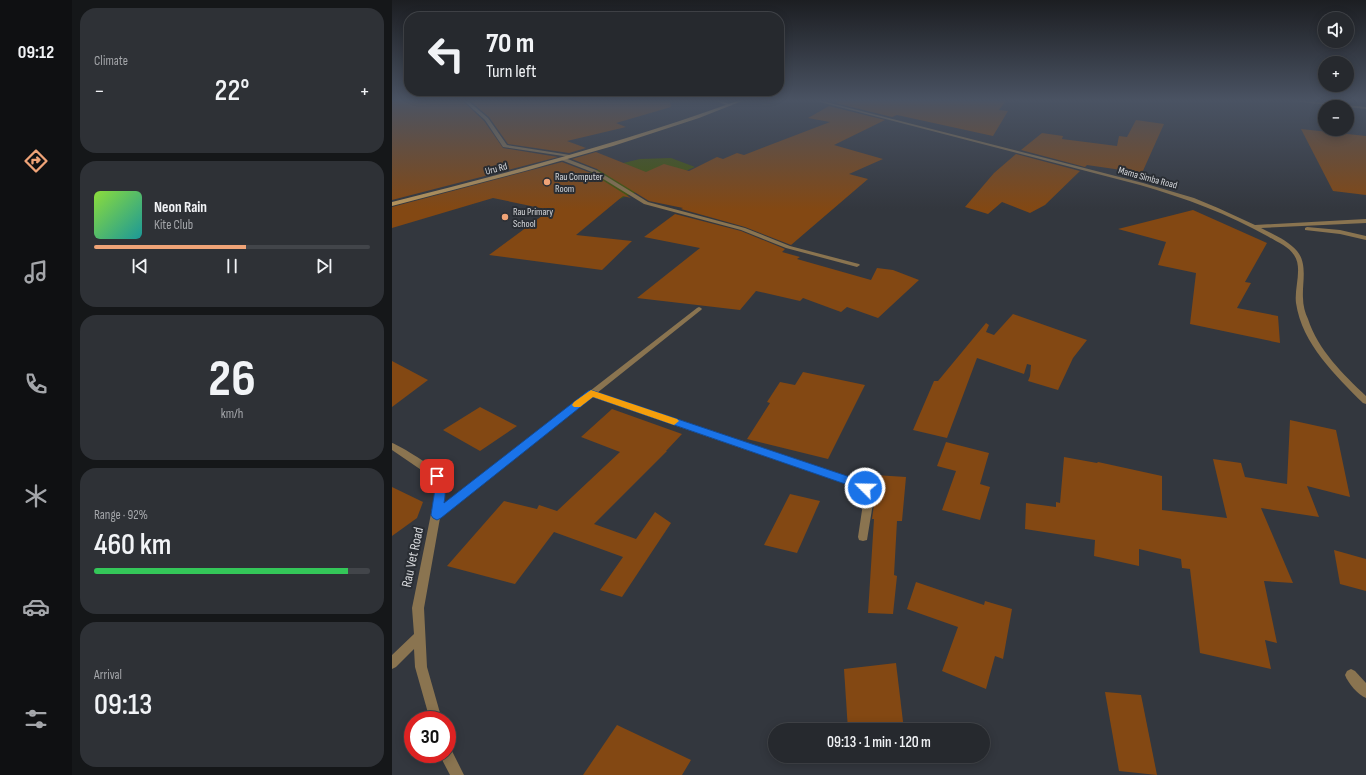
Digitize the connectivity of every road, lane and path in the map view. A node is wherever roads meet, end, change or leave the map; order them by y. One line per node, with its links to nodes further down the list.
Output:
1 (499, 137): 4 (street)
2 (632, 137): 4 (street, Uru Rd)
3 (964, 137): 9 (street, Mama Simba Road)
4 (573, 156): 5 (street, Uru Rd)
5 (563, 159): 6 (street, Uru Rd); 11 (street)
6 (392, 204)
7 (1366, 221): 8 (street)
8 (1278, 226): 9 (street); 10 (street)
9 (1254, 227): 14 (street, Mama Simba Road)
10 (1366, 238)
11 (857, 265)
12 (699, 309): 13 (street)
13 (591, 394): 16 (street); 17 (street)
14 (1366, 401)
15 (392, 446): 16 (street, Rau Vet Road)
16 (437, 515): 18 (street, Rau Vet Road)
17 (863, 538)
18 (419, 637): 19 (street); 22 (street, Rau Vet Road)
19 (392, 663)
20 (1351, 675): 21 (street)
21 (1366, 692)
22 (433, 711)
23 (451, 763): 24 (street)
24 (458, 775)

